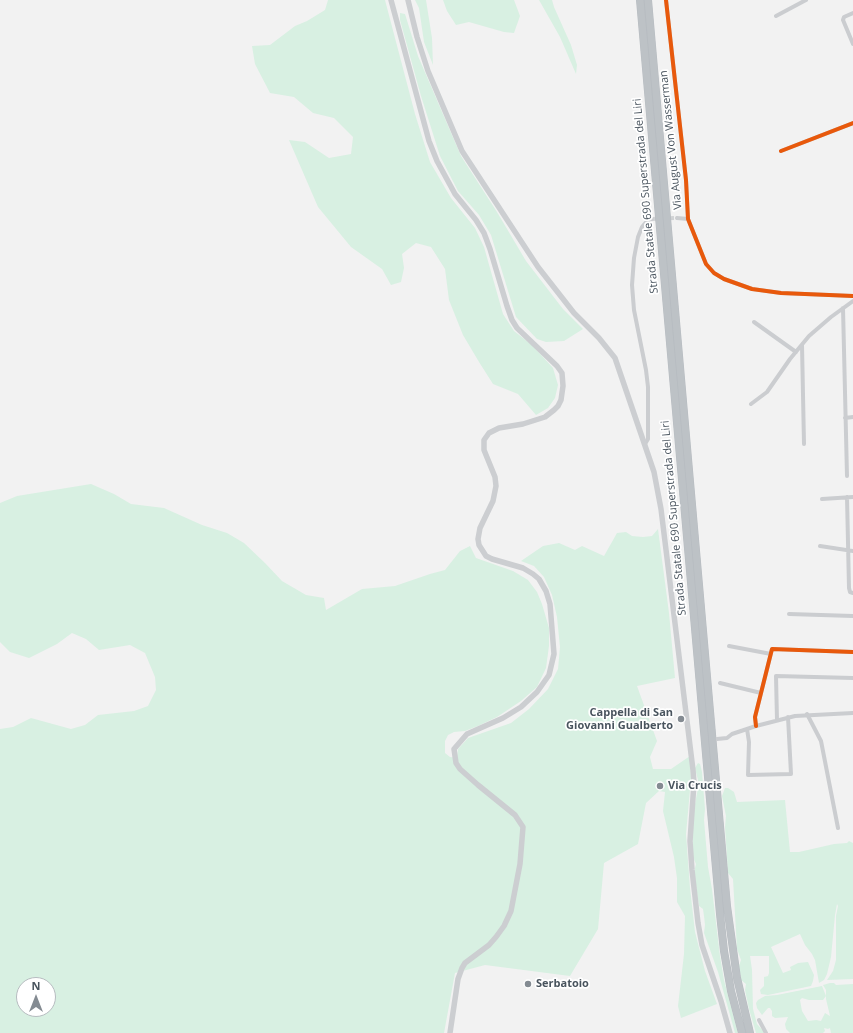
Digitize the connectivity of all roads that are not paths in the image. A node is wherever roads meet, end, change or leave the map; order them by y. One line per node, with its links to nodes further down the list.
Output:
1 (390, 0): 50 (main road)
2 (408, 0): 24 (main road)
3 (640, 0): 52 (highway, Strada Statale 690 Superstrada del Liri)
4 (648, 0): 53 (highway, Strada Statale 690 Superstrada del Liri)
5 (666, 0): 14 (street, Via August Von Wasserman)
6 (806, 0): 8 (street)
7 (853, 12): 9 (street)
8 (776, 16)
9 (853, 44)
10 (853, 123): 11 (street)
11 (781, 151)
12 (677, 218): 14 (street)
13 (652, 219): 24 (street)
14 (688, 219): 15 (street, Via August Von Wasserman)
15 (853, 296)
16 (853, 301): 17 (street)
17 (843, 308): 19 (street); 23 (street)
18 (754, 322): 20 (street)
19 (802, 344): 20 (street); 25 (street)
20 (796, 352): 21 (street)
21 (751, 404)
22 (853, 417): 23 (street)
23 (845, 418): 26 (street)
24 (645, 444): 51 (main road)
25 (804, 444)
26 (847, 476)
27 (847, 497): 28 (street); 29 (street); 31 (street)
28 (853, 497)
29 (822, 499)
30 (820, 546): 31 (street)
31 (851, 550): 32 (street)
32 (853, 593)
33 (789, 614): 34 (street)
34 (853, 616)
35 (729, 646): 37 (street)
36 (853, 652): 37 (street)
37 (771, 654): 40 (street)
38 (853, 678): 44 (street)
39 (720, 684): 40 (street)
40 (761, 693): 45 (street)
41 (853, 713): 42 (street)
42 (807, 714): 43 (street); 48 (street)
43 (788, 717): 44 (street); 46 (street)
44 (776, 720): 45 (street)
45 (756, 726): 46 (street)
46 (747, 729): 47 (street)
47 (717, 739)
48 (838, 828)
49 (759, 1020): 54 (street)
50 (450, 1033)
51 (730, 1033)
52 (742, 1033)
53 (750, 1033)
54 (766, 1033)

